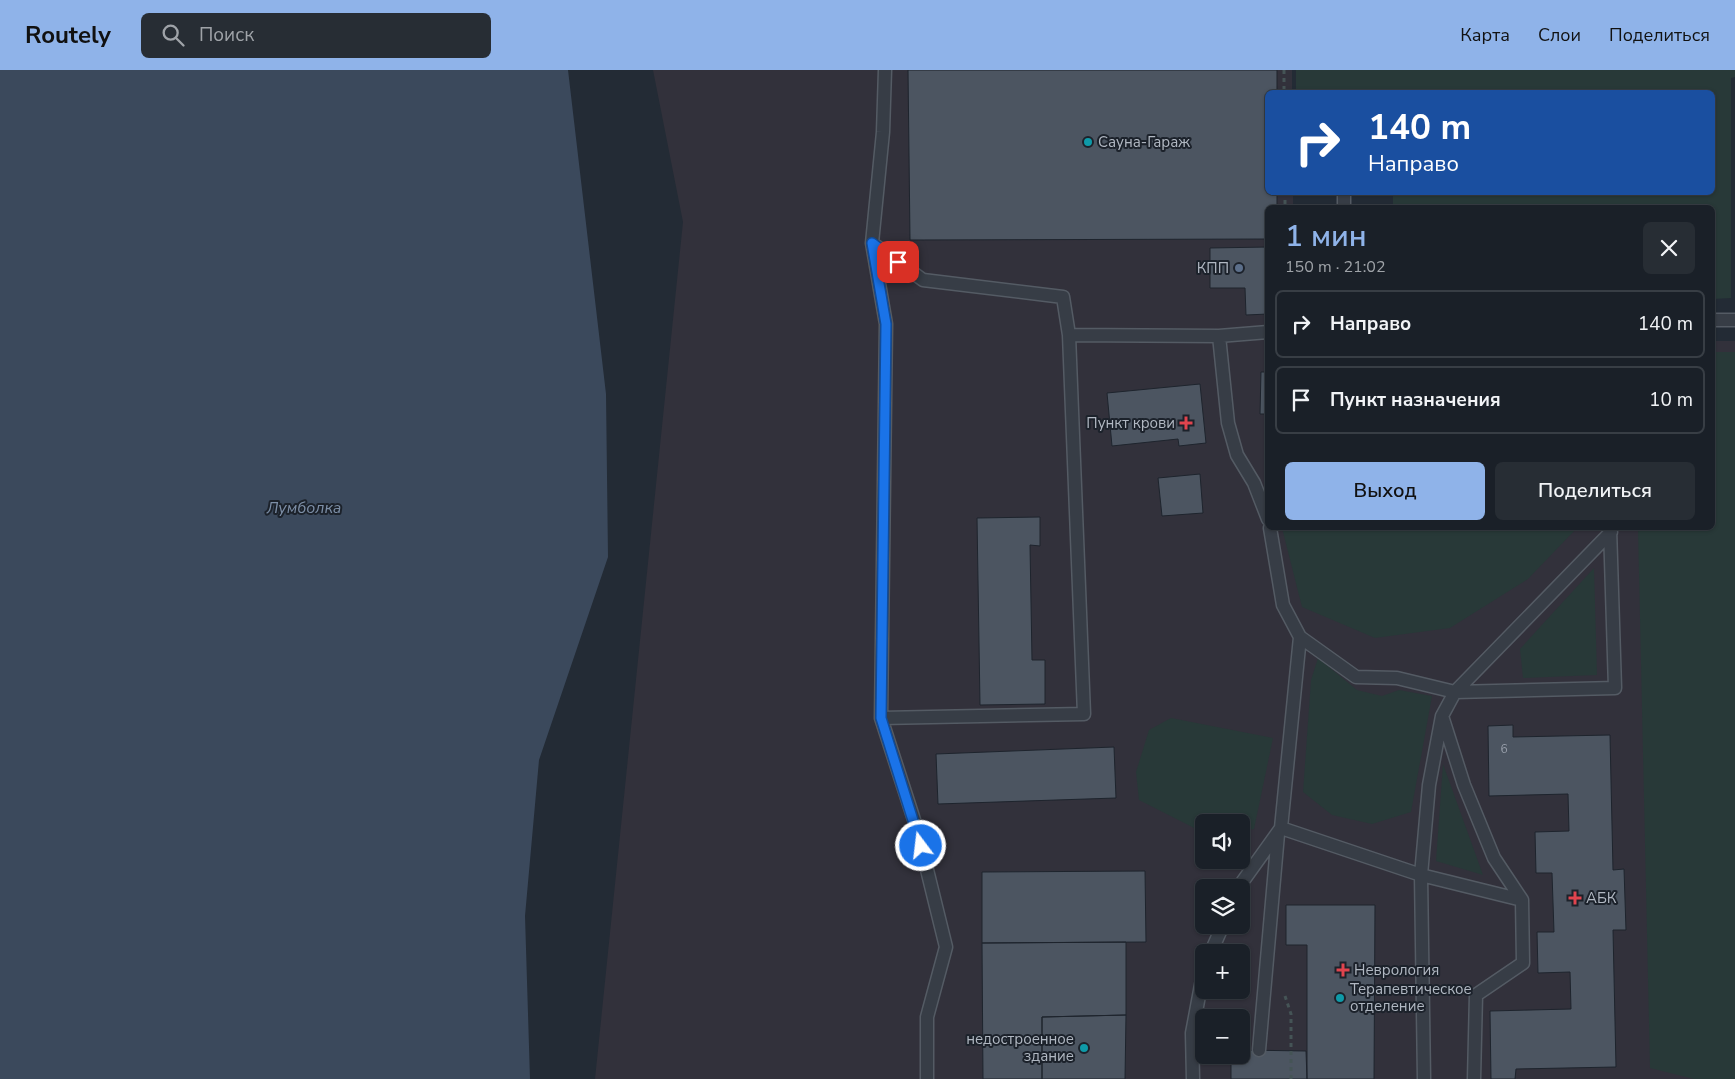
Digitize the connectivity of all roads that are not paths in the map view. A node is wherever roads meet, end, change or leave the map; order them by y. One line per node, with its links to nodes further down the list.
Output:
1 (885, 70): 2 (lane)
2 (872, 243): 6 (lane); 14 (lane)
3 (1715, 320): 4 (lane)
4 (1735, 320)
5 (1265, 332): 7 (lane)
6 (1068, 335): 7 (lane); 14 (lane)
7 (1219, 336): 8 (lane)
8 (1265, 511)
9 (1270, 530): 11 (lane)
10 (1610, 530): 12 (lane); 12 (lane)
11 (1300, 637): 12 (lane); 15 (lane)
12 (1455, 692): 13 (lane)
13 (1442, 716): 16 (lane); 18 (lane)
14 (881, 718): 21 (lane)
15 (1280, 830): 16 (lane); 17 (lane); 20 (lane)
16 (1422, 875): 18 (lane); 23 (lane)
17 (1245, 879)
18 (1522, 900): 24 (lane)
19 (1198, 999): 22 (lane)
20 (1259, 1050)
21 (927, 1079)
22 (1193, 1079)
23 (1424, 1079)
24 (1474, 1079)

